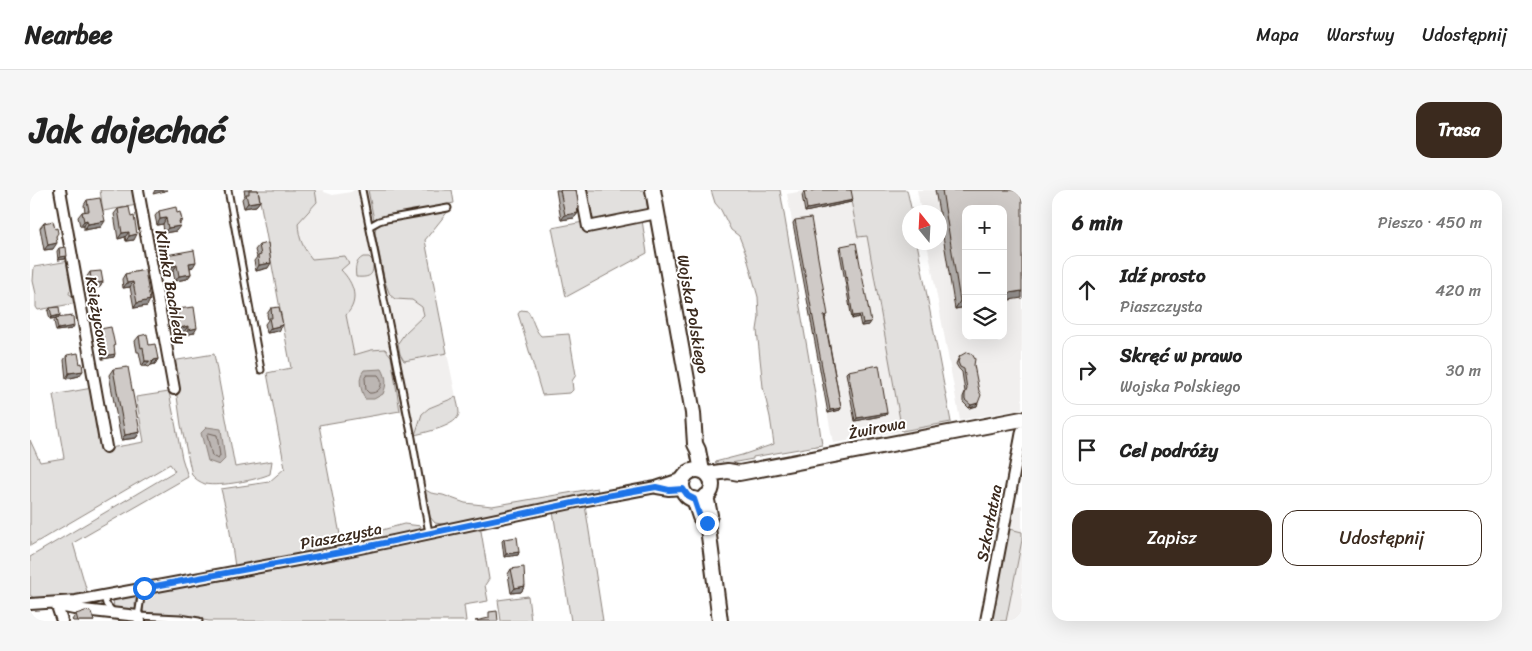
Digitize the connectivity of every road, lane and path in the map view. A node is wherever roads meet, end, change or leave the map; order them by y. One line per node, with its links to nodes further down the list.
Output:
1 (60, 190): 14 (street, Księżycowa)
2 (138, 190): 11 (street, Klimka Bachledy)
3 (228, 190): 10 (lane)
4 (362, 190): 9 (lane)
5 (581, 190): 8 (street)
6 (653, 190): 8 (street, Wojska Polskiego)
7 (448, 208): 9 (lane)
8 (657, 213): 15 (street, Wojska Polskiego)
9 (370, 226): 16 (lane)
10 (261, 370)
11 (174, 389)
12 (1022, 419): 15 (street, Żwirowa)
13 (1022, 430): 26 (street, Szkarłatna)
14 (106, 447)
15 (697, 483): 16 (street, Piaszczysta); 25 (street, Wojska Polskiego)
16 (429, 533): 17 (street, Piaszczysta)
17 (144, 588): 18 (street, Piaszczysta); 22 (lane)
18 (104, 596): 19 (street, Piaszczysta); 21 (lane)
19 (56, 603): 20 (street, Piaszczysta); 21 (street); 23 (street)
20 (30, 604)
21 (114, 613): 22 (street)
22 (139, 619): 24 (lane)
23 (62, 621)
24 (199, 621)
25 (720, 621)
26 (986, 621)

